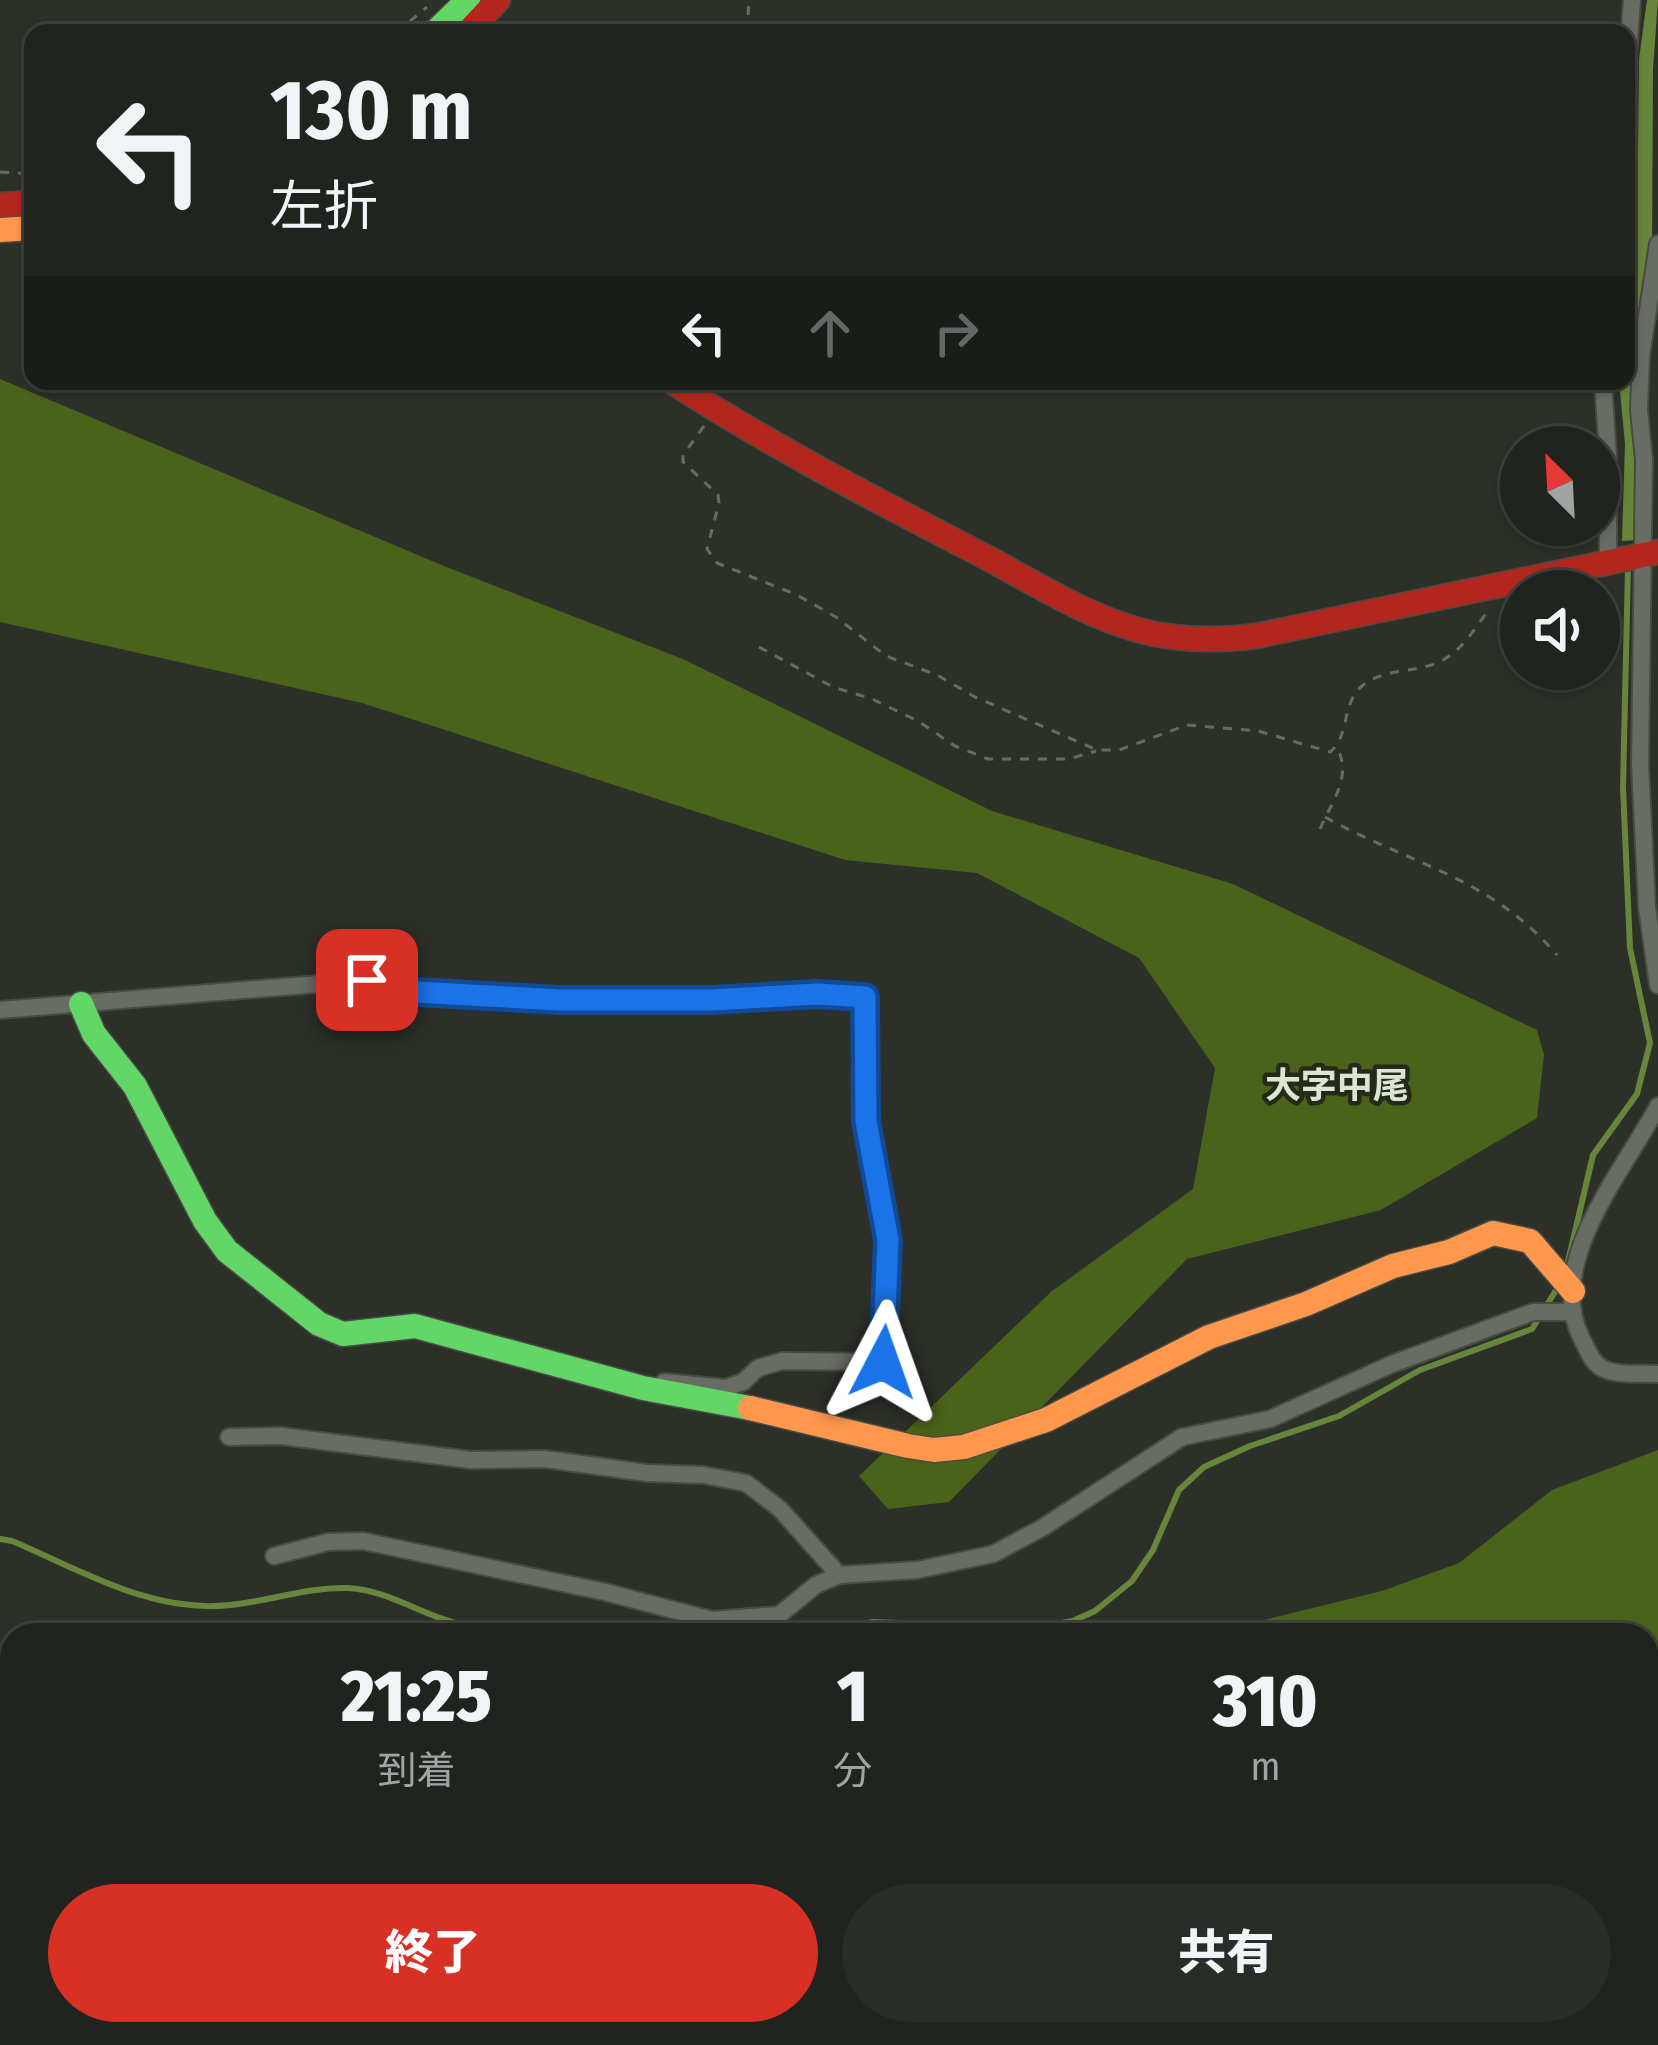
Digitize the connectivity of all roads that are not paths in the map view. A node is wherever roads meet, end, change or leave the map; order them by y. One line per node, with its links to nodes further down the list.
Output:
1 (468, 0): 3 (street)
2 (498, 0): 4 (street)
3 (443, 24)
4 (475, 24)
5 (1658, 244): 8 (street)
6 (685, 390): 8 (street)
7 (1604, 390): 8 (street)
8 (1633, 557): 9 (street)
9 (1658, 986)
10 (81, 1004): 11 (street); 15 (street); 15 (street)
11 (0, 1010)
12 (1658, 1106): 13 (street)
13 (1572, 1302): 14 (street); 15 (street); 18 (street)
14 (1658, 1374)
15 (643, 1388)
16 (230, 1437): 18 (street)
17 (274, 1556): 19 (street)
18 (838, 1575): 19 (street)
19 (779, 1615): 20 (street)
20 (771, 1623)

